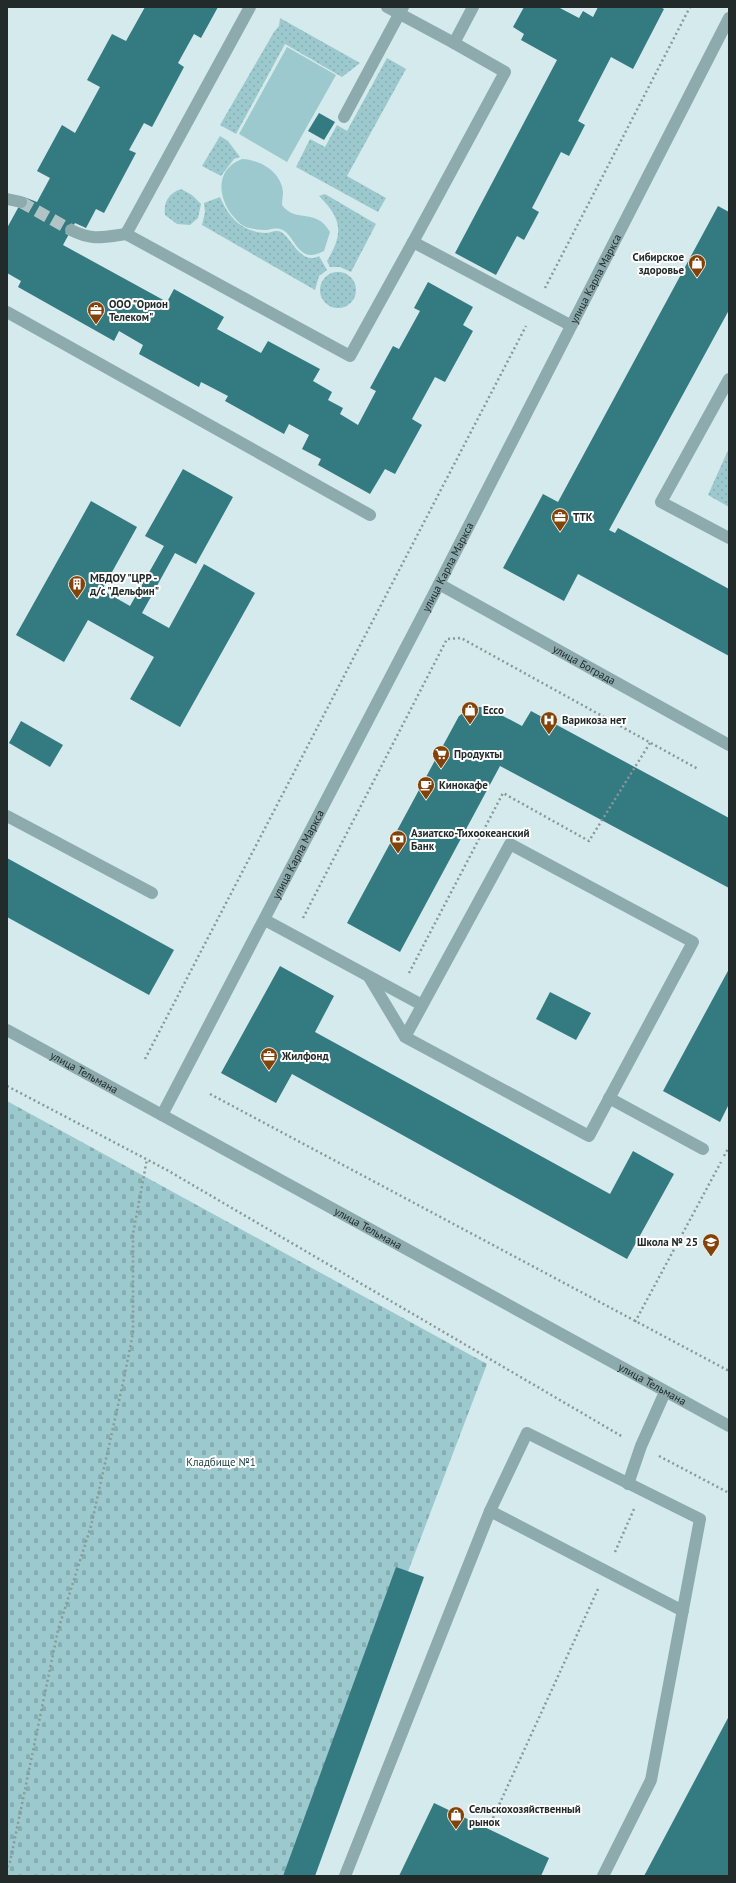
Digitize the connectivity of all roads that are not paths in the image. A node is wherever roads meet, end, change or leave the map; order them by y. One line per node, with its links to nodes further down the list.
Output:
1 (250, 7): 11 (street)
2 (387, 7): 4 (street)
3 (474, 7): 6 (street)
4 (401, 10): 6 (street); 7 (street)
5 (728, 21): 14 (street, улица Карла Маркса)
6 (454, 43): 12 (street)
7 (344, 117)
8 (7, 199): 9 (street)
9 (21, 202)
10 (71, 230): 11 (street)
11 (126, 234): 12 (street)
12 (413, 242): 14 (street)
13 (7, 312): 16 (street)
14 (570, 325): 18 (street, улица Карла Маркса)
15 (729, 379): 17 (street)
16 (370, 516)
17 (729, 538)
18 (439, 584): 19 (street, улица Бограда); 22 (street, улица Карла Маркса)
19 (729, 745)
20 (7, 816): 21 (street)
21 (152, 893)
22 (265, 920): 23 (street); 28 (street, улица Карла Маркса)
23 (369, 977): 24 (street); 26 (street)
24 (422, 1005): 26 (street); 27 (street)
25 (7, 1030): 28 (street, улица Тельмана)
26 (405, 1037): 27 (street)
27 (609, 1098): 29 (street)
28 (162, 1115): 30 (street, улица Тельмана)
29 (703, 1149)
30 (665, 1392): 31 (street, улица Тельмана); 32 (street)
31 (729, 1426)
32 (628, 1484): 33 (street); 34 (street)
33 (490, 1512): 34 (street); 35 (street)
34 (683, 1611): 36 (street)
35 (345, 1876)
36 (604, 1876)

